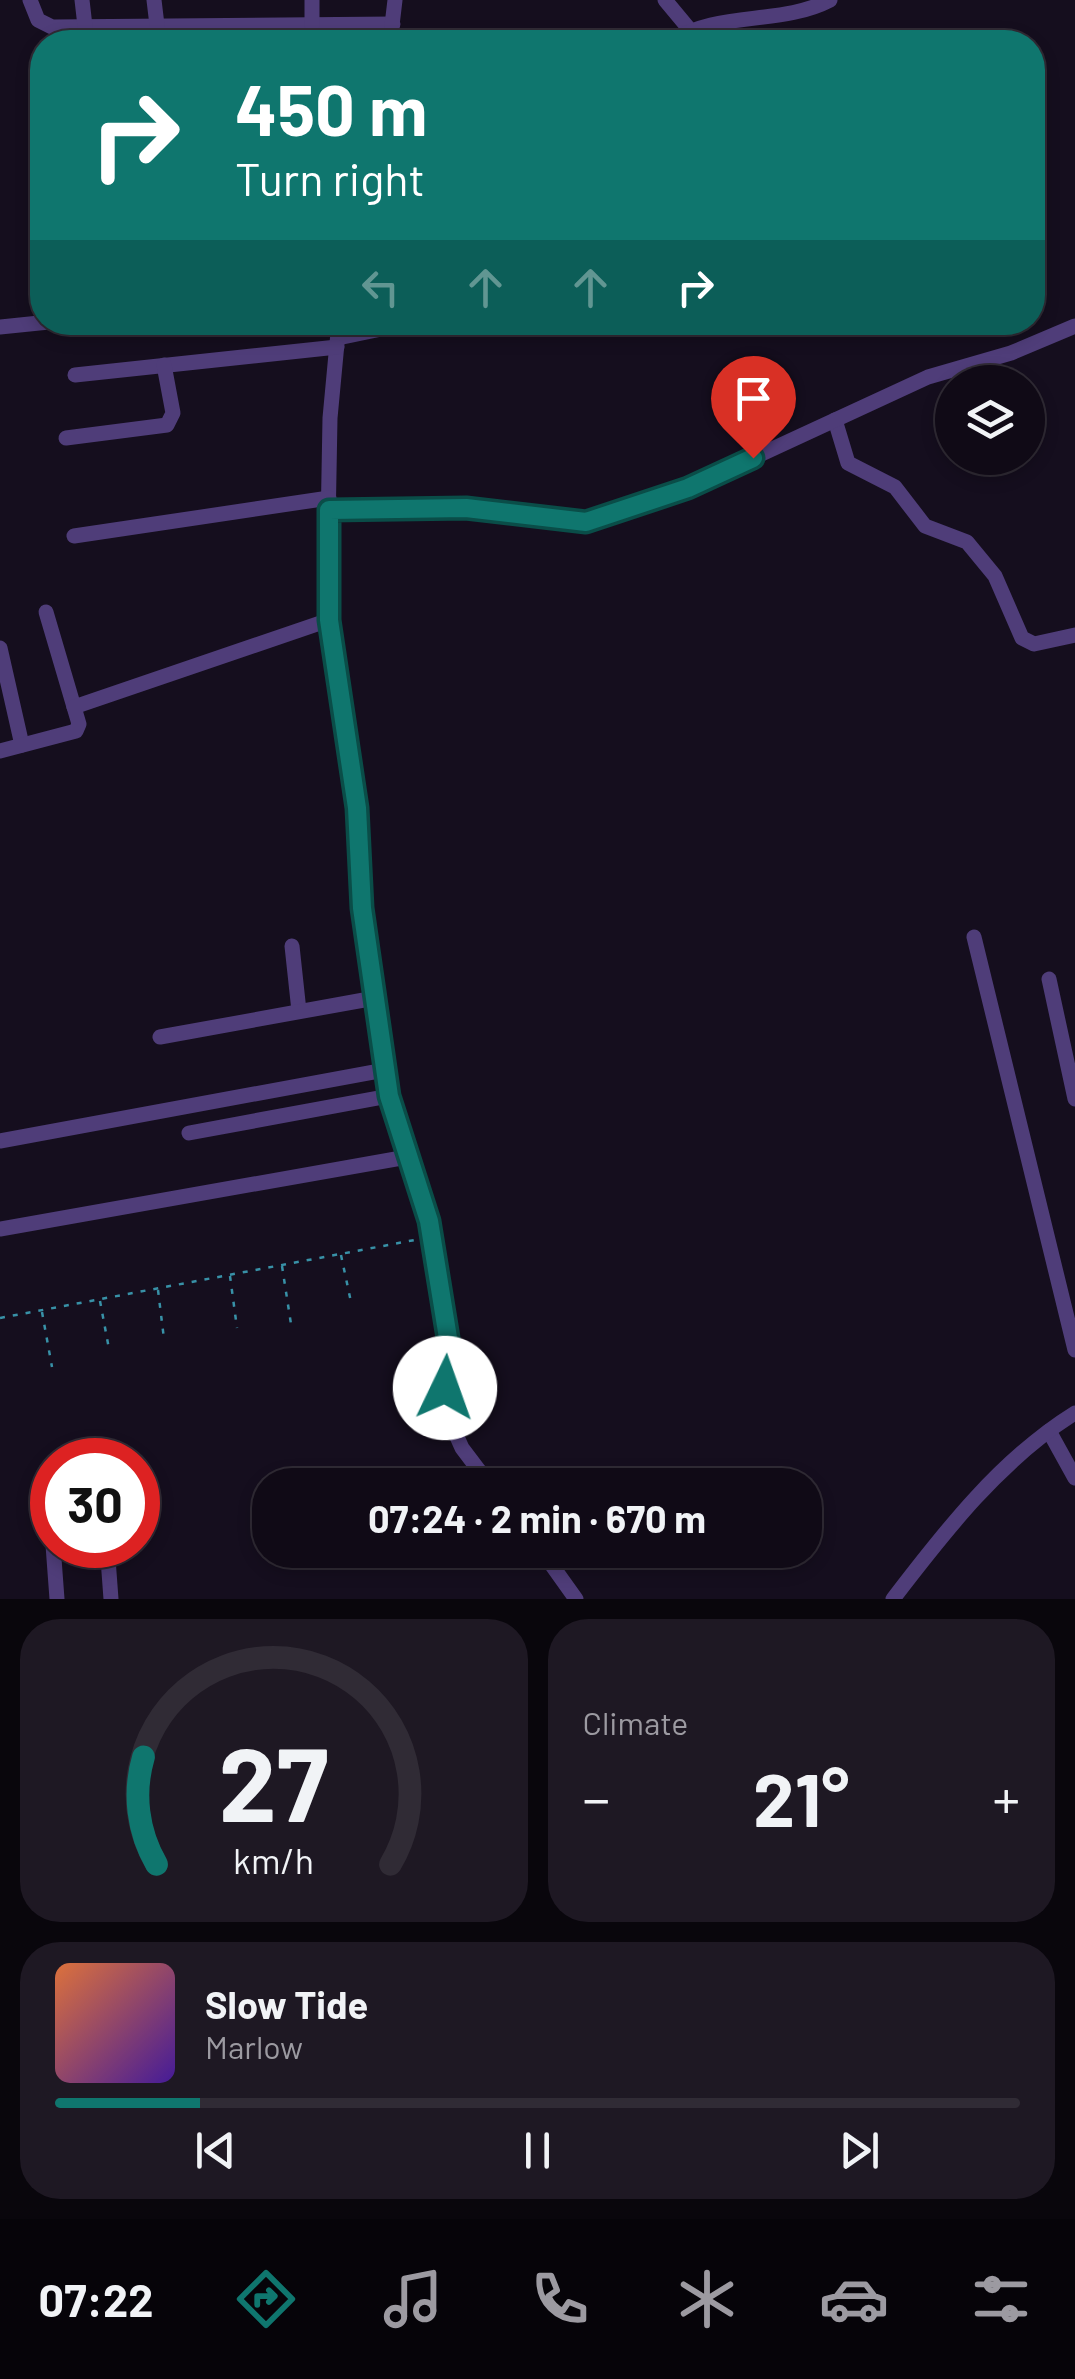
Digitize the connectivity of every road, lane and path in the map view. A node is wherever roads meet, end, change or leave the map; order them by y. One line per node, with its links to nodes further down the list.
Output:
1 (30, 0): 11 (street)
2 (82, 0): 11 (street)
3 (154, 0): 9 (street)
4 (312, 0): 10 (street)
5 (396, 0): 8 (street)
6 (664, 0): 13 (street)
7 (830, 0): 13 (street)
8 (393, 24): 10 (street); 12 (street)
9 (157, 25): 10 (street); 11 (street)
10 (312, 25)
11 (85, 26)
12 (392, 30)
13 (690, 30)
14 (30, 324): 16 (street)
15 (1075, 326): 20 (street)
16 (0, 327)
17 (338, 336): 18 (street); 22 (street)
18 (164, 366): 19 (street); 21 (street)
19 (75, 375)
20 (835, 420): 22 (street); 26 (street)
21 (66, 438)
22 (329, 504): 23 (street); 25 (street)
23 (74, 536)
24 (46, 612): 28 (street)
25 (329, 620): 28 (street); 34 (street)
26 (1075, 635)
27 (0, 648): 29 (street)
28 (74, 707): 29 (street)
29 (22, 745): 30 (street)
30 (0, 751)
31 (974, 937): 58 (street)
32 (292, 946): 35 (street)
33 (1049, 979): 37 (street)
34 (374, 998): 35 (street); 38 (street)
35 (300, 1012): 36 (street)
36 (160, 1036)
37 (1068, 1037): 39 (street)
38 (384, 1070): 40 (street); 42 (street)
39 (1075, 1095)
40 (389, 1096): 41 (street); 43 (street)
41 (189, 1132)
42 (0, 1141)
43 (407, 1156): 44 (street); 45 (street)
44 (0, 1229)
45 (431, 1237): 46 (path); 62 (street)
46 (340, 1254): 47 (path); 51 (path)
47 (282, 1265): 48 (path); 54 (path)
48 (230, 1275): 49 (path); 55 (path)
49 (158, 1288): 50 (path); 56 (path)
50 (100, 1299): 52 (path); 57 (path)
51 (351, 1302)
52 (42, 1310): 53 (path); 59 (path)
53 (0, 1318)
54 (291, 1324)
55 (236, 1328)
56 (164, 1339)
57 (109, 1349)
58 (1075, 1350)
59 (52, 1366)
60 (1075, 1414): 61 (street)
61 (1049, 1430): 63 (street); 70 (street)
62 (477, 1468)
63 (1075, 1478)
64 (55, 1568): 67 (street)
65 (109, 1568): 68 (street)
66 (554, 1568): 69 (street)
67 (57, 1599)
68 (111, 1599)
69 (576, 1599)
70 (893, 1599)

